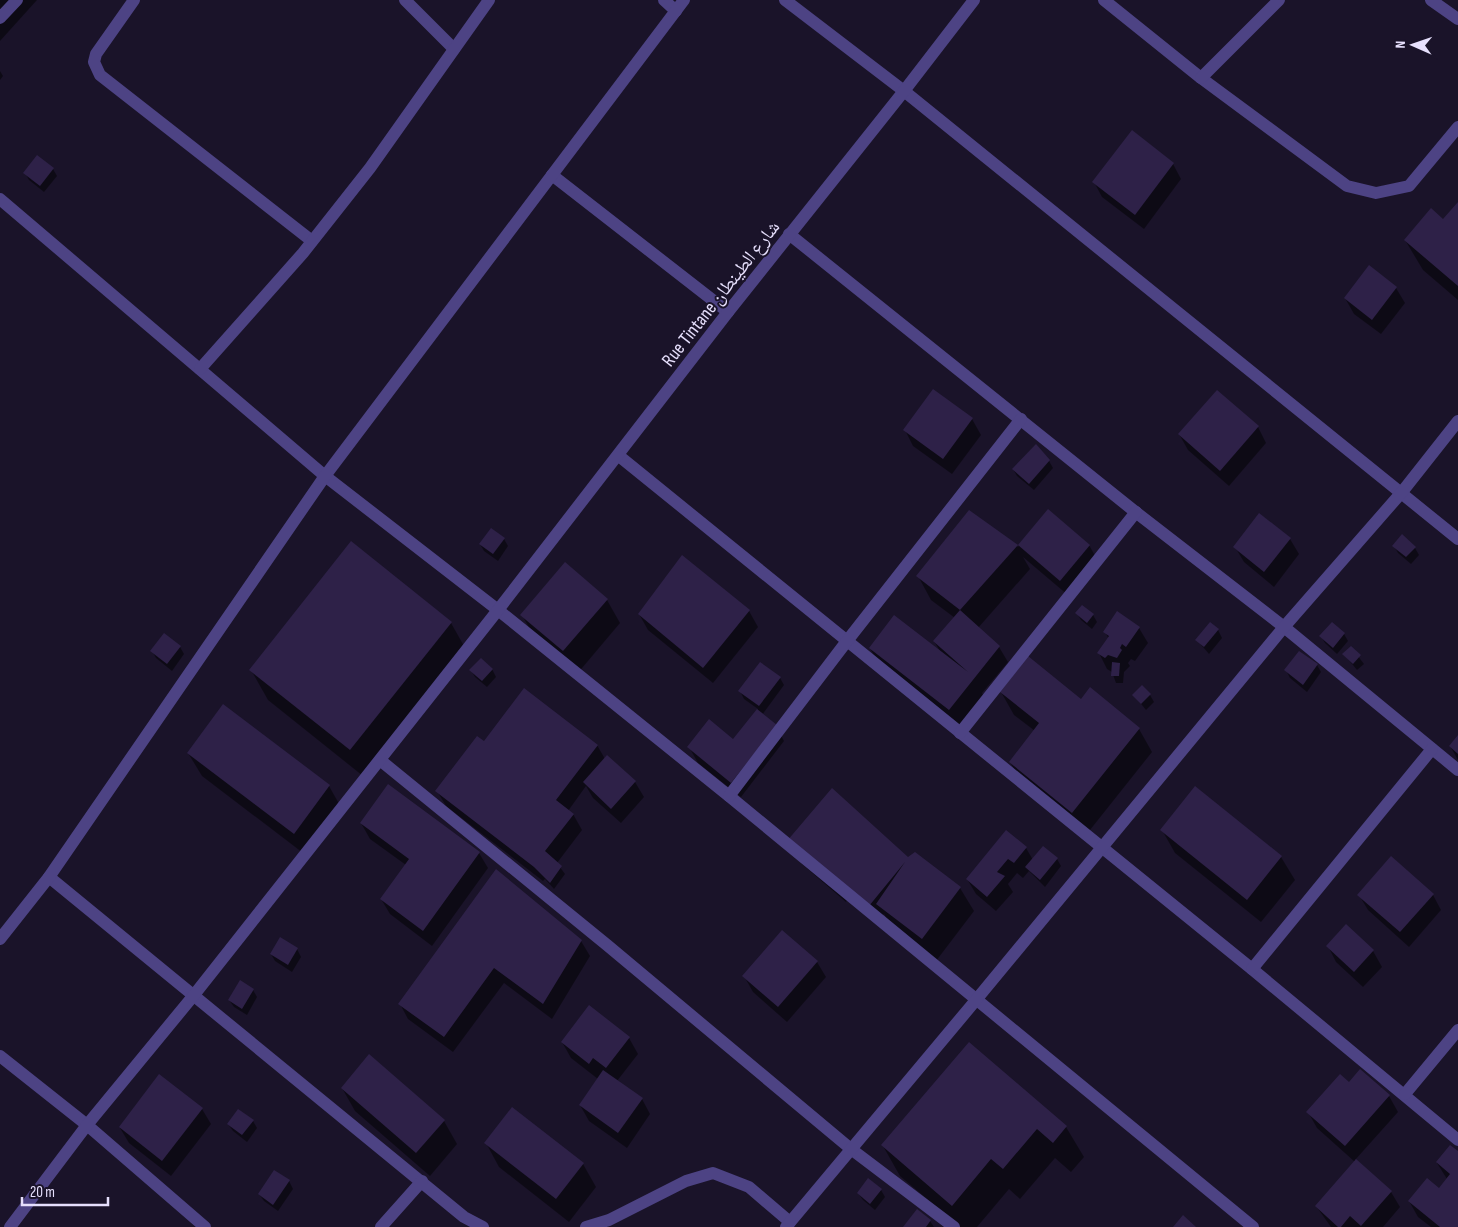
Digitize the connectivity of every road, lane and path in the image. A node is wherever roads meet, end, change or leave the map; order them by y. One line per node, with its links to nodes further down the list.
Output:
1 (17, 0): 13 (street)
2 (134, 0): 22 (street)
3 (405, 0): 15 (street)
4 (489, 0): 15 (street)
5 (664, 0): 12 (street)
6 (684, 0): 12 (street)
7 (785, 0): 17 (street)
8 (974, 0): 17 (street, Rue Tintane شارع الطينطان)
9 (1104, 0): 16 (street)
10 (1279, 0): 16 (street)
11 (1430, 0): 14 (street)
12 (676, 11): 19 (street)
13 (0, 18)
14 (1458, 18)
15 (454, 50): 22 (street)
16 (1201, 78): 18 (street)
17 (904, 91): 21 (street, Rue Tintane شارع الطينطان); 29 (street)
18 (1458, 127)
19 (552, 176): 23 (street); 28 (street)
20 (0, 199): 24 (street)
21 (789, 234): 23 (street, Rue Tintane شارع الطينطان); 25 (street)
22 (312, 241): 24 (street)
23 (728, 312): 27 (street, Rue Tintane شارع الطينطان)
24 (200, 369): 28 (street)
25 (1021, 419): 30 (street); 34 (street)
26 (1458, 421): 29 (street)
27 (618, 456): 32 (street, Rue Tintane شارع الطينطان); 34 (street)
28 (325, 476): 32 (street); 41 (street)
29 (1402, 492): 31 (street); 33 (street)
30 (1136, 512): 33 (street); 35 (street)
31 (1458, 539)
32 (498, 610): 37 (street, Rue Tintane شارع الطينطان); 39 (street)
33 (1284, 627): 36 (street); 40 (street)
34 (847, 641): 35 (street); 39 (street)
35 (960, 733): 40 (street)
36 (1432, 749): 38 (street); 43 (street)
37 (380, 760): 44 (street, Rue Tintane شارع الطينطان); 51 (street)
38 (1458, 770)
39 (729, 796): 45 (street)
40 (1102, 848): 43 (street); 45 (street)
41 (48, 877): 42 (street); 44 (street)
42 (0, 939)
43 (1252, 969): 48 (street)
44 (194, 995): 49 (street, Rue Tintane شارع الطينطان); 52 (street)
45 (976, 1000): 51 (street); 60 (street)
46 (1458, 1030): 48 (street)
47 (0, 1056): 49 (street)
48 (1405, 1094): 50 (street)
49 (87, 1125): 54 (street, Rue Tintane شارع الطينطان); 55 (street)
50 (1458, 1140)
51 (851, 1149): 53 (street); 59 (street)
52 (422, 1180): 56 (street); 57 (street)
53 (788, 1224): 58 (street)
54 (10, 1227)
55 (205, 1227)
56 (381, 1227)
57 (483, 1227)
58 (586, 1227)
59 (954, 1227)
60 (1253, 1227)

